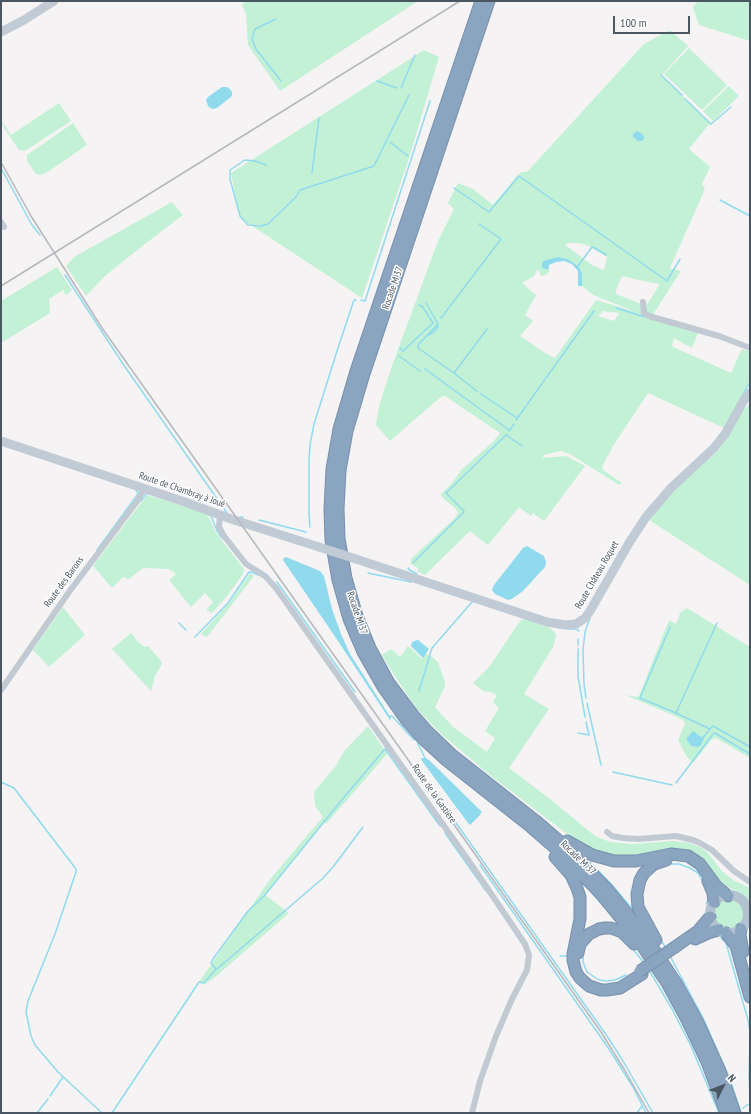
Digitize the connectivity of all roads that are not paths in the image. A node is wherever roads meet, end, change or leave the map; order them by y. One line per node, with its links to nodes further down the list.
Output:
1 (54, 1): 4 (street)
2 (480, 1): 13 (highway, Rocade M 37)
3 (489, 1): 14 (highway, Rocade M 37)
4 (1, 32)
5 (643, 302): 6 (street)
6 (750, 348)
7 (750, 393): 11 (street, Route Château Roquet)
8 (1, 441): 9 (street, Route de Chambray à Joué)
9 (144, 488): 10 (street, Route de Chambray à Joué); 12 (street, Route des Barons)
10 (220, 515): 11 (street, Route de Chambray à Joué, bridge); 29 (street, Route de la Gastière)
11 (356, 559)
12 (1, 690)
13 (512, 812): 24 (highway, Rocade M 37); 25 (highway)
14 (532, 817): 17 (highway); 27 (highway, Rocade M 37)
15 (607, 832): 16 (street)
16 (750, 882)
17 (728, 896): 18 (main road); 19 (main road)
18 (714, 902): 20 (main road); 27 (highway)
19 (748, 908): 21 (main road)
20 (710, 917): 22 (main road); 23 (highway)
21 (746, 924): 22 (main road); 26 (highway)
22 (722, 932): 23 (highway); 28 (highway)
23 (677, 949): 25 (highway, bridge)
24 (653, 961): 25 (highway); 30 (highway, Rocade M 37)
25 (641, 973)
26 (750, 978)
27 (676, 983): 31 (highway, Rocade M 37)
28 (749, 997)
29 (472, 1113)
30 (726, 1113)
31 (734, 1113)

